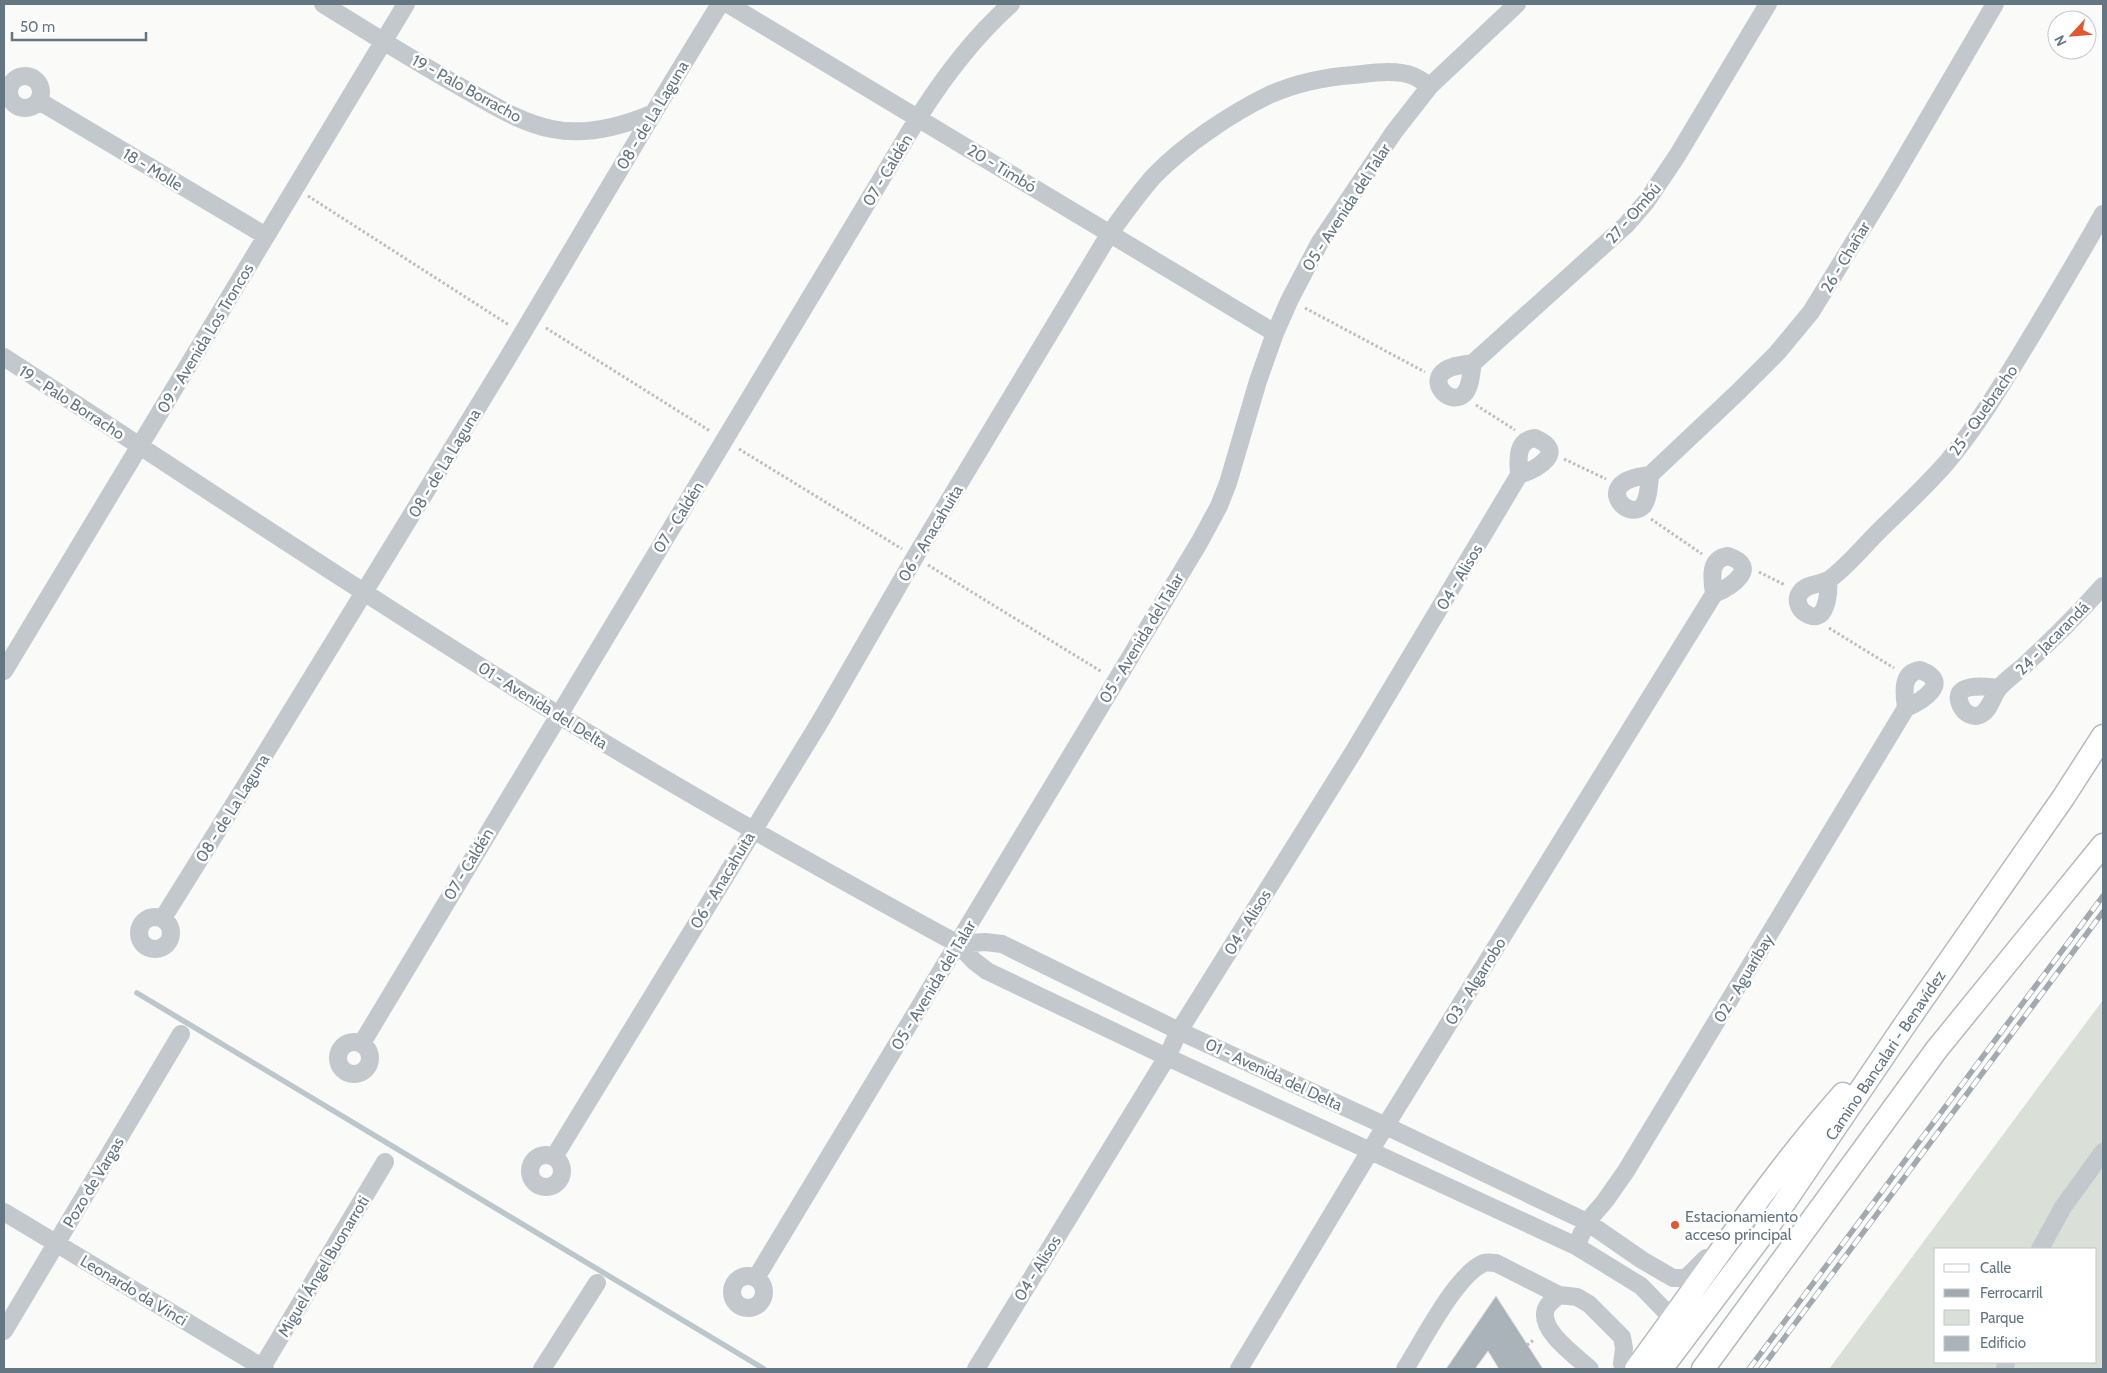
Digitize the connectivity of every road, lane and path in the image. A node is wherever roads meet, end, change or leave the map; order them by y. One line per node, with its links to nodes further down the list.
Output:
1 (323, 4): 9 (street, 19 - Palo Borracho)
2 (406, 4): 9 (street, 09 - Avenida Los Troncos)
3 (720, 4): 12 (street, 08 - de La Laguna)
4 (728, 4): 13 (street, 20 - Timbó)
5 (1011, 4): 13 (street, 07 - Caldén)
6 (1517, 4): 10 (street, 05 - Avenida del Talar)
7 (1768, 4): 22 (street, 27 - Ombú)
8 (1995, 4): 29 (street, 26 - Chañar)
9 (383, 42): 12 (street, 19 - Palo Borracho); 14 (street, 09 - Avenida Los Troncos)
10 (1430, 86): 16 (street, 06 - Anacahuita); 18 (street, 05 - Avenida del Talar)
11 (39, 101): 17 (street, 18 - Molle)
12 (652, 114): 20 (street, 08 - de La Laguna)
13 (918, 118): 16 (street, 20 - Timbó); 46 (street, 07 - Caldén)
14 (296, 188): 17 (street, 09 - Avenida Los Troncos); 20 (path)
15 (2103, 214): 35 (street, 25 - Quebracho)
16 (1110, 233): 19 (street, 20 - Timbó); 32 (street, 06 - Anacahuita)
17 (266, 236): 26 (street, 09 - Avenida Los Troncos)
18 (1290, 299): 19 (street, 05 - Avenida del Talar); 23 (path)
19 (1275, 333): 43 (street, 05 - Avenida del Talar)
20 (522, 334): 37 (street, 08 - de La Laguna)
21 (4, 357): 26 (street, 19 - Palo Borracho)
22 (1473, 364): 23 (street); 24 (street)
23 (1439, 380): 24 (street)
24 (1462, 395): 25 (path)
25 (1528, 439): 27 (street); 28 (street)
26 (141, 446): 37 (street, 01 - Avenida del Delta); 41 (street, 09 - Avenida Los Troncos)
27 (1549, 452): 28 (street); 30 (path)
28 (1520, 475): 57 (street, 04 - Alisos)
29 (1650, 475): 30 (street); 31 (street)
30 (1617, 493): 31 (street)
31 (1636, 509): 34 (path)
32 (915, 557): 43 (path); 50 (street, 06 - Anacahuita)
33 (1734, 558): 34 (street); 38 (path); 39 (street)
34 (1715, 562): 39 (street)
35 (1828, 580): 38 (street); 40 (street)
36 (2103, 586): 44 (street, 24 - Jacarandá)
37 (366, 593): 46 (street, 01 - Avenida del Delta); 53 (street, 08 - de La Laguna)
38 (1800, 593): 40 (street)
39 (1714, 594): 61 (street, 03 - Algarrobo)
40 (1810, 616): 42 (path)
41 (4, 671)
42 (1907, 676): 45 (street); 45 (street)
43 (1115, 680): 54 (street, 05 - Avenida del Talar)
44 (1998, 688)
45 (1906, 708): 68 (street, 02 - Aguaribay)
46 (557, 714): 50 (street, 01 - Avenida del Delta); 59 (street, 07 - Caldén)
47 (2103, 736): 49 (main road, Camino Bancalari - Benavídez)
48 (2103, 764): 49 (main road)
49 (2063, 798): 56 (main road, Camino Bancalari - Benavídez)
50 (752, 831): 54 (street, 01 - Avenida del Delta); 64 (street, 06 - Anacahuita)
51 (2103, 831): 55 (main road)
52 (2103, 845): 55 (main road)
53 (163, 918)
54 (958, 944): 57 (street, 01 - Avenida del Delta); 60 (street, 01 - Avenida del Delta); 72 (street, 05 - Avenida del Talar)
55 (2010, 959): 86 (main road)
56 (1904, 1026): 66 (main road); 85 (main road, Camino Bancalari - Benavídez)
57 (1180, 1031): 60 (street, 04 - Alisos); 61 (street, 01 - Avenida del Delta)
58 (181, 1034): 69 (street, Pozo de Vargas)
59 (362, 1043)
60 (1167, 1057): 62 (street, 01 - Avenida del Delta); 81 (street, 04 - Alisos)
61 (1386, 1126): 62 (street, 03 - Algarrobo); 68 (street, 01 - Avenida del Delta)
62 (1370, 1151): 70 (street, 01 - Avenida del Delta); 82 (street, 03 - Algarrobo)
63 (2103, 1152): 71 (street)
64 (554, 1157)
65 (385, 1162): 79 (street, Miguel Ángel Buonarroti)
66 (1750, 1210): 68 (street, 01 - Avenida del Delta); 74 (main road)
67 (4, 1212): 69 (street, Leonardo da Vinci)
68 (1587, 1222): 70 (street, 02 - Aguaribay); 74 (street, 01 - Avenida del Delta)
69 (56, 1243): 77 (street, Pozo de Vargas); 79 (street, Leonardo da Vinci)
70 (1576, 1246): 76 (street, 01 - Avenida del Delta)
71 (2041, 1248)
72 (756, 1278)
73 (597, 1283): 80 (street)
74 (1694, 1291): 76 (main road)
75 (1559, 1295): 78 (street); 83 (street); 84 (street)
76 (1671, 1322): 78 (main road)
77 (4, 1331)
78 (1624, 1368)
79 (262, 1369)
80 (542, 1369)
81 (976, 1369)
82 (1238, 1369)
83 (1405, 1369)
84 (1590, 1369)
85 (1661, 1369)
86 (1703, 1369)

